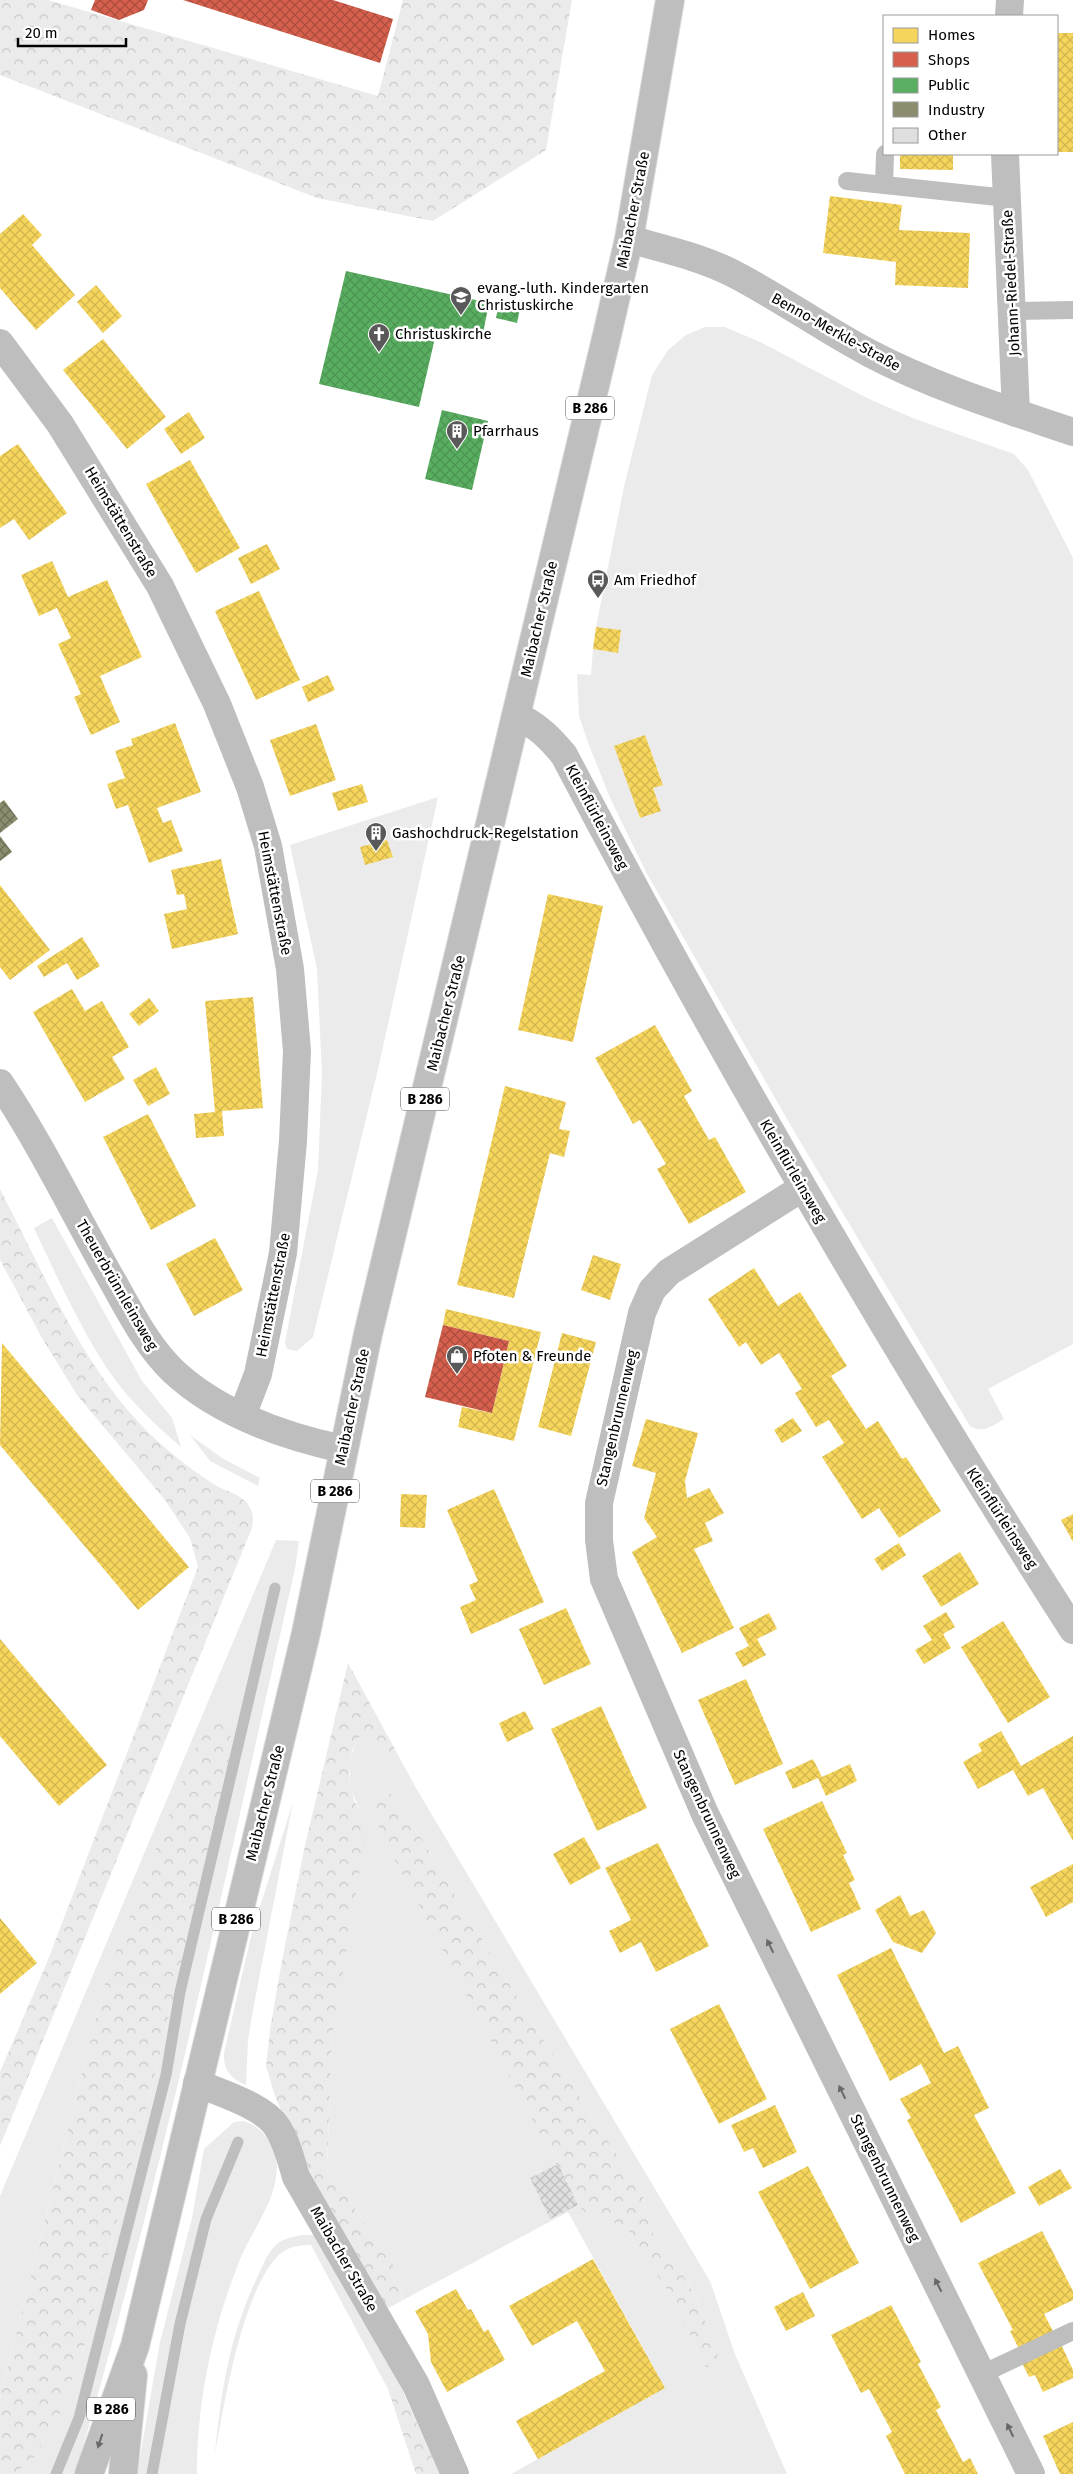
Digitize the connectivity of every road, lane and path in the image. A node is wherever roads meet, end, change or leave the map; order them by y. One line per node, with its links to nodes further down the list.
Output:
1 (670, 0): 9 (street, Maibacher Straße / B 286)
2 (1010, 0): 3 (street)
3 (1009, 15)
4 (885, 155): 7 (lane)
5 (1005, 155): 8 (street, Johann-Riedel-Straße)
6 (847, 180): 7 (lane)
7 (884, 185): 8 (lane)
8 (1007, 198): 11 (street, Johann-Riedel-Straße)
9 (629, 239): 13 (street, Benno-Merkle-Straße); 15 (street, Maibacher Straße / B 286)
10 (1073, 310): 11 (lane)
11 (1013, 311): 13 (street, Johann-Riedel-Straße)
12 (0, 344): 18 (street, Heimstättenstraße)
13 (1016, 413): 14 (street, Benno-Merkle-Straße)
14 (1073, 432)
15 (517, 716): 17 (street, Kleinflürleinsweg); 19 (street, Maibacher Straße / B 286)
16 (0, 1083): 18 (street, Theuerbrünnleinsweg)
17 (802, 1188): 20 (street, Kleinflürleinsweg); 24 (street, Stangenbrunnenweg, one-way to 17)
18 (242, 1416): 19 (street, Theuerbrünnleinsweg)
19 (343, 1449): 21 (street, Maibacher Straße / B 286)
20 (1073, 1630)
21 (197, 2083): 23 (street, Maibacher Straße / B 286); 27 (street, Maibacher Straße)
22 (1073, 2331): 24 (lane)
23 (135, 2346): 25 (street, Maibacher Straße / B 286, one-way to 25); 26 (street, Maibacher Straße / B 286)
24 (982, 2374): 28 (street, Stangenbrunnenweg, one-way to 24)
25 (89, 2474)
26 (122, 2474)
27 (456, 2474)
28 (1031, 2474)

